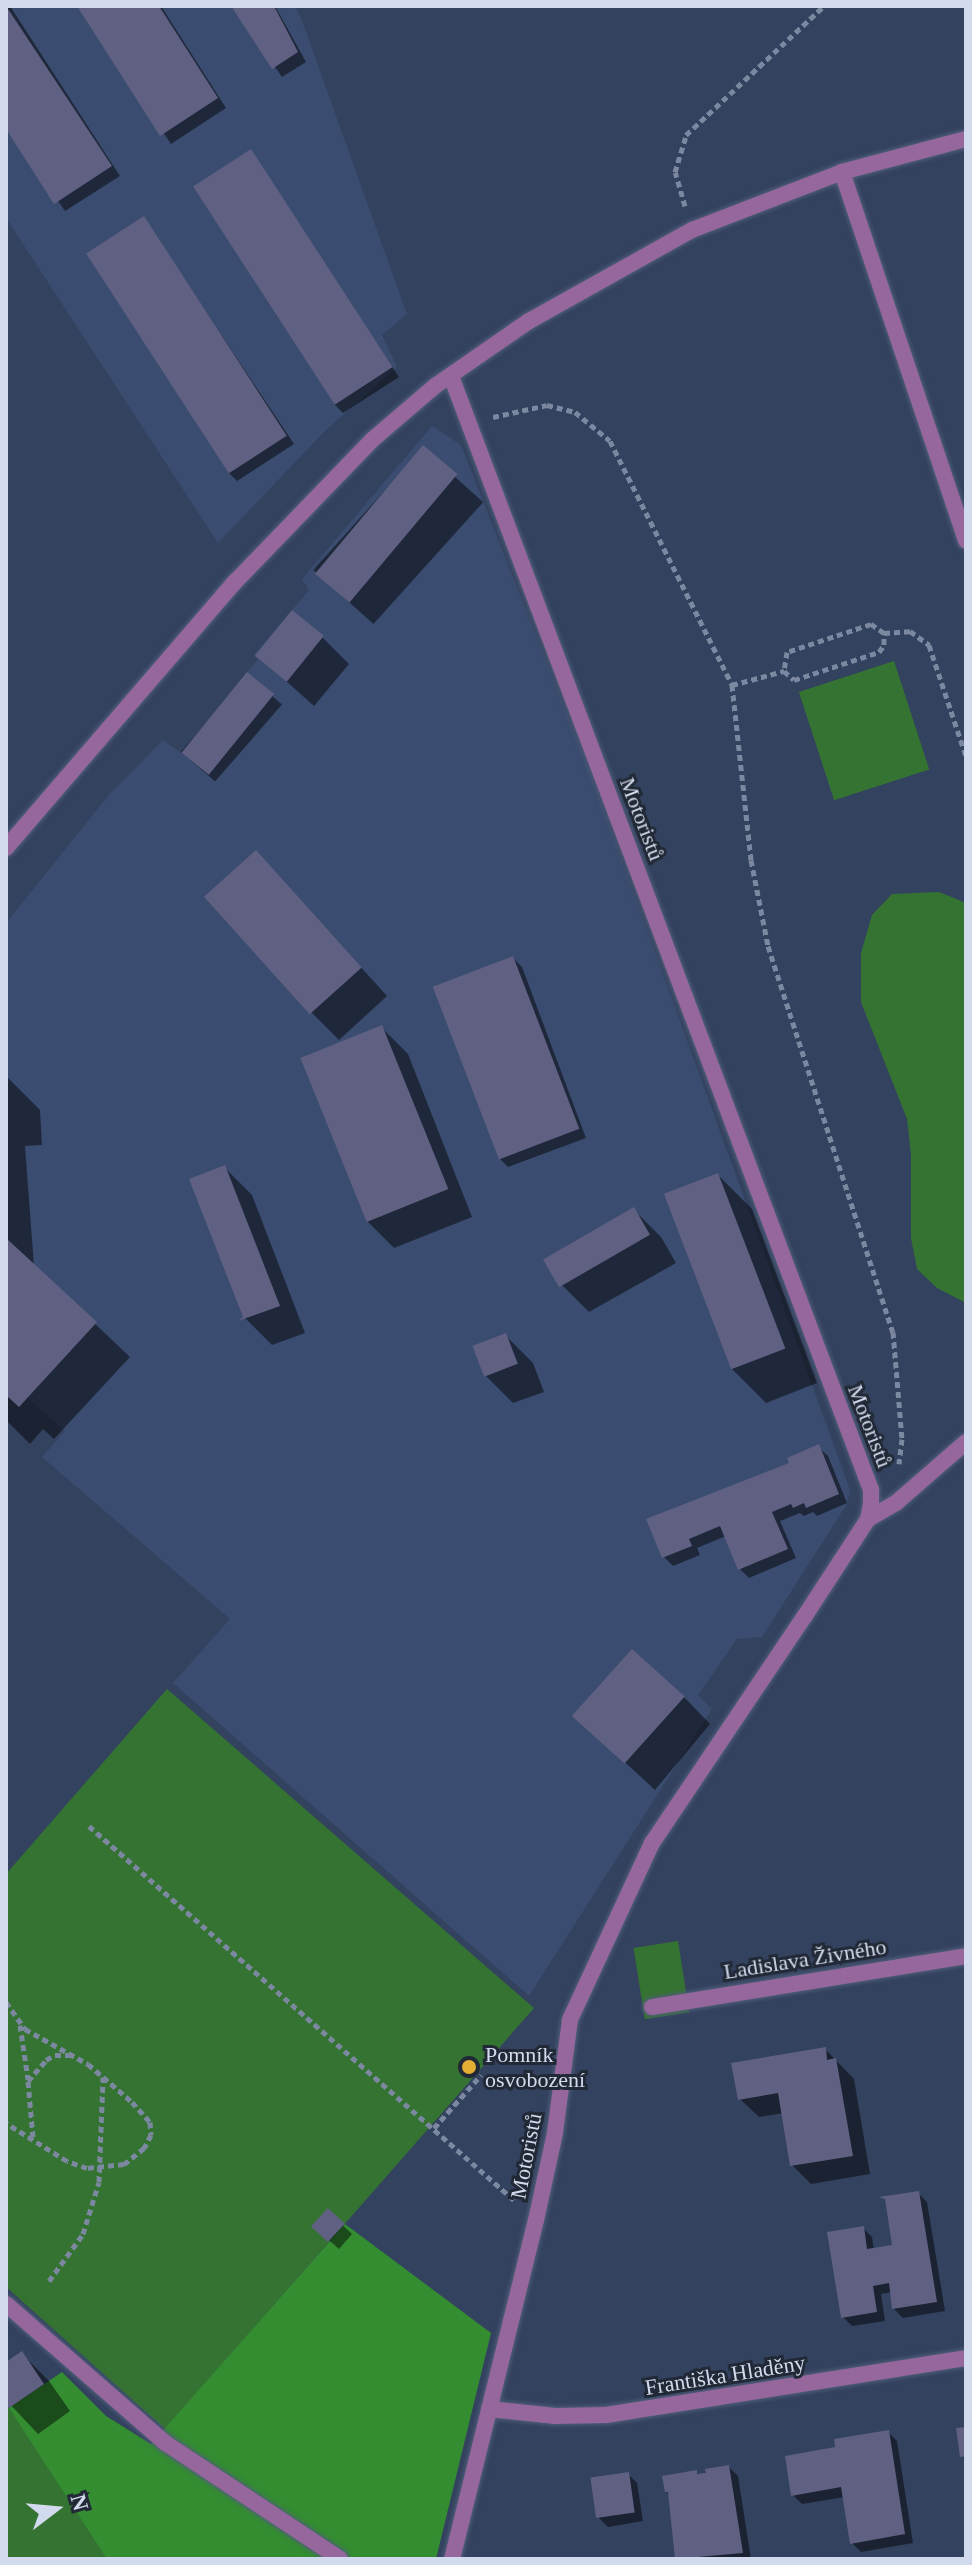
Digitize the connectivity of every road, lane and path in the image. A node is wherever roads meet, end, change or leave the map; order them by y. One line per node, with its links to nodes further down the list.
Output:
1 (824, 6): 4 (path)
2 (966, 139): 3 (street)
3 (842, 172): 4 (street); 7 (street)
4 (692, 230): 5 (street)
5 (451, 376): 6 (street, Motoristů); 12 (street)
6 (471, 427): 10 (path); 15 (street, Motoristů)
7 (966, 541)
8 (884, 633): 9 (path); 9 (path); 11 (path)
9 (784, 671): 10 (path)
10 (732, 685): 14 (path)
11 (966, 756)
12 (6, 848)
13 (966, 1442): 14 (street)
14 (887, 1508): 15 (street)
15 (868, 1519): 31 (street, Motoristů)
16 (89, 1826): 28 (path)
17 (966, 1956): 19 (street, Ladislava Živného)
18 (6, 2002): 20 (path)
19 (652, 2007)
20 (20, 2024): 21 (path); 24 (path)
21 (74, 2055): 23 (path); 24 (path)
22 (481, 2075): 25 (path)
23 (103, 2076): 30 (path); 30 (path)
24 (28, 2081): 29 (path)
25 (457, 2102): 26 (path); 28 (path)
26 (464, 2108)
27 (6, 2123): 29 (path)
28 (434, 2128): 31 (path)
29 (33, 2138): 30 (path)
30 (101, 2168): 32 (path)
31 (536, 2220): 35 (street, Motoristů)
32 (49, 2281)
33 (6, 2304): 36 (street)
34 (966, 2358): 35 (street, Františka Hladěny)
35 (489, 2409): 37 (street, Motoristů)
36 (340, 2559)
37 (452, 2559)

